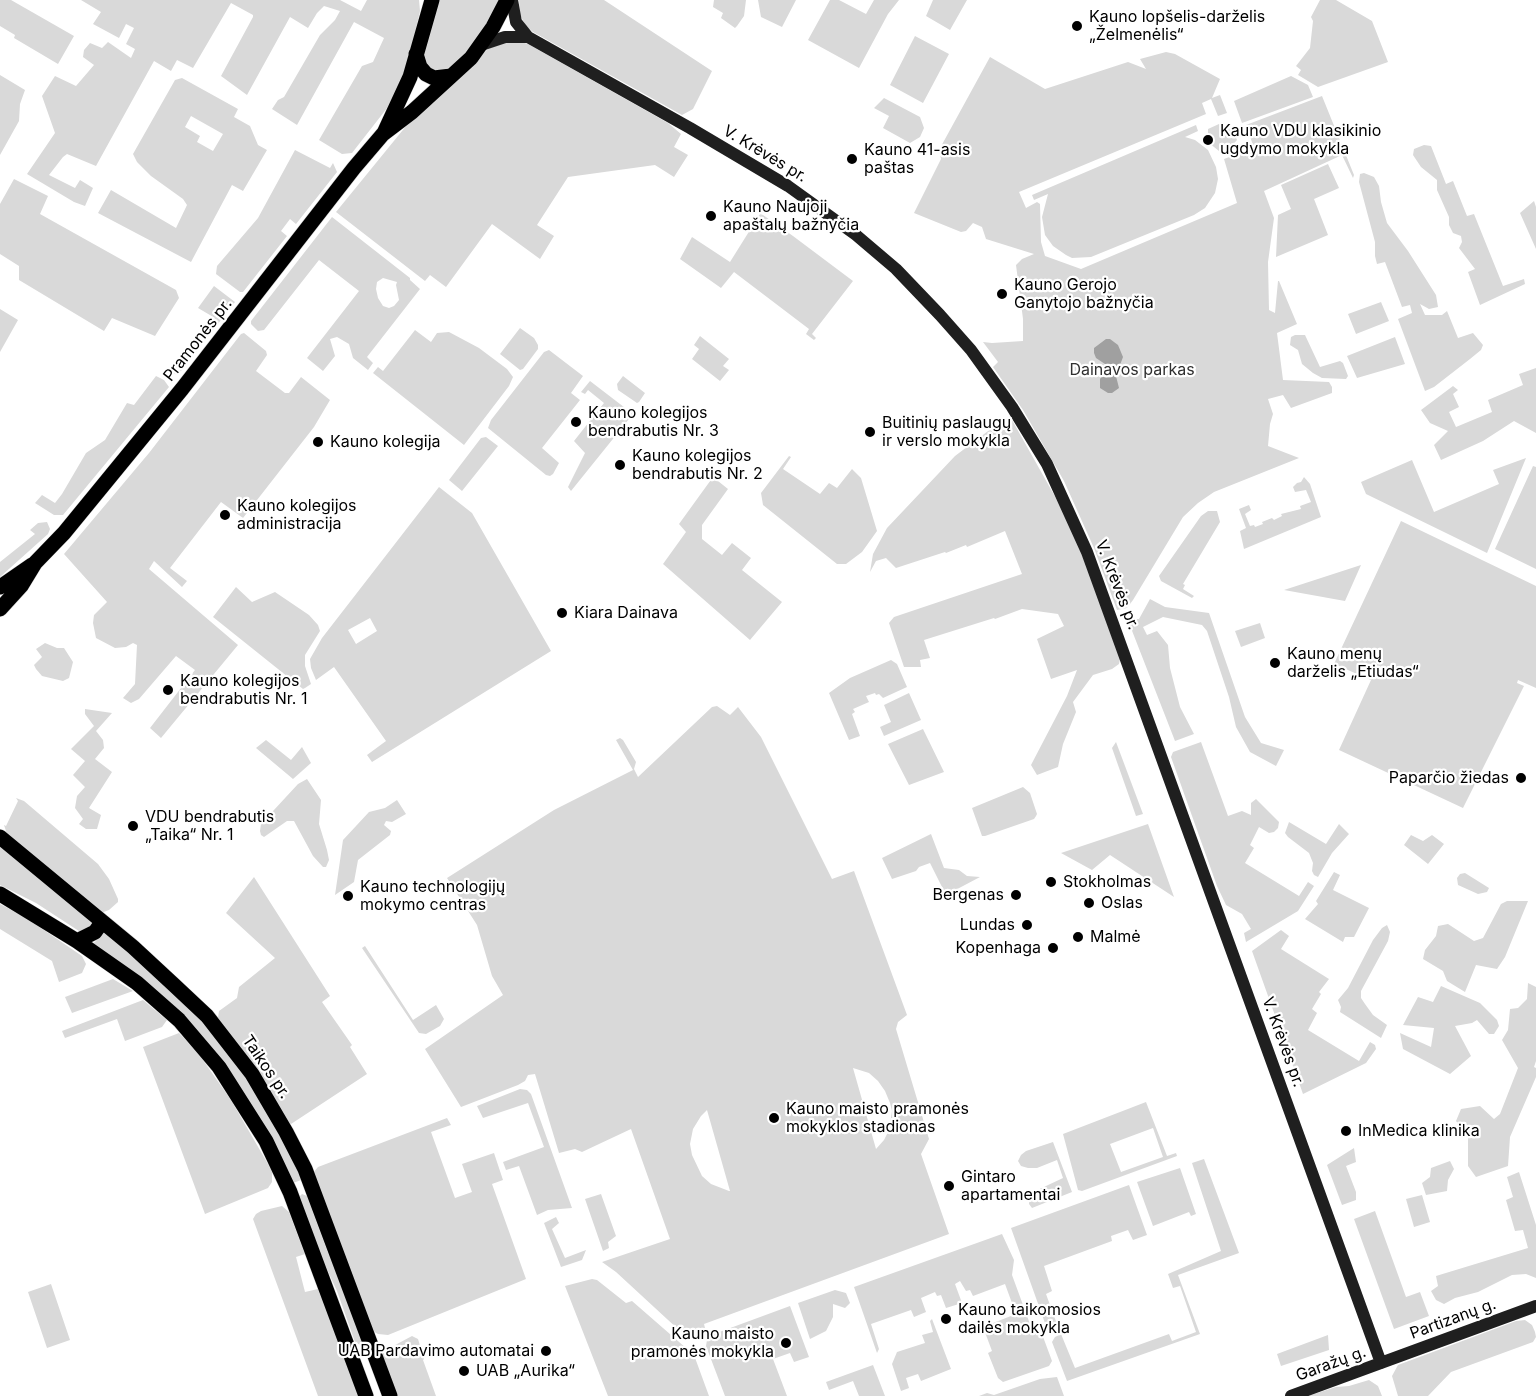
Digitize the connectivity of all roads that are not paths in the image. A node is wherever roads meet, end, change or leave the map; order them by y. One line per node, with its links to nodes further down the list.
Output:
1 (507, 0): 5 (main road, Pramonės pr.)
2 (512, 0): 4 (main road)
3 (428, 5): 6 (main road, Pramonės pr.)
4 (528, 37): 5 (main road); 21 (main road, V. Krėvės pr.)
5 (481, 45): 7 (main road, Pramonės pr.)
6 (416, 54): 7 (main road); 8 (main road, Pramonės pr.)
7 (451, 76): 8 (main road, Pramonės pr.)
8 (383, 134): 9 (main road, Pramonės pr.)
9 (35, 563): 10 (main road, Pramonės pr.); 11 (main road, Pramonės pr.)
10 (0, 587)
11 (0, 609)
12 (0, 837): 14 (main road, Taikos pr.)
13 (0, 894): 15 (main road)
14 (102, 922): 15 (main road); 17 (main road, Taikos pr.)
15 (77, 941): 16 (main road)
16 (290, 1192): 17 (main road); 19 (main road)
17 (315, 1193): 20 (main road, Taikos pr.)
18 (1536, 1306): 21 (main road, Partizanų g.)
19 (347, 1344): 20 (main road); 22 (main road)
20 (371, 1346): 23 (main road, Taikos pr.)
21 (1381, 1362): 24 (main road, Garažų g.)
22 (366, 1396)
23 (390, 1396)
24 (1291, 1396)

